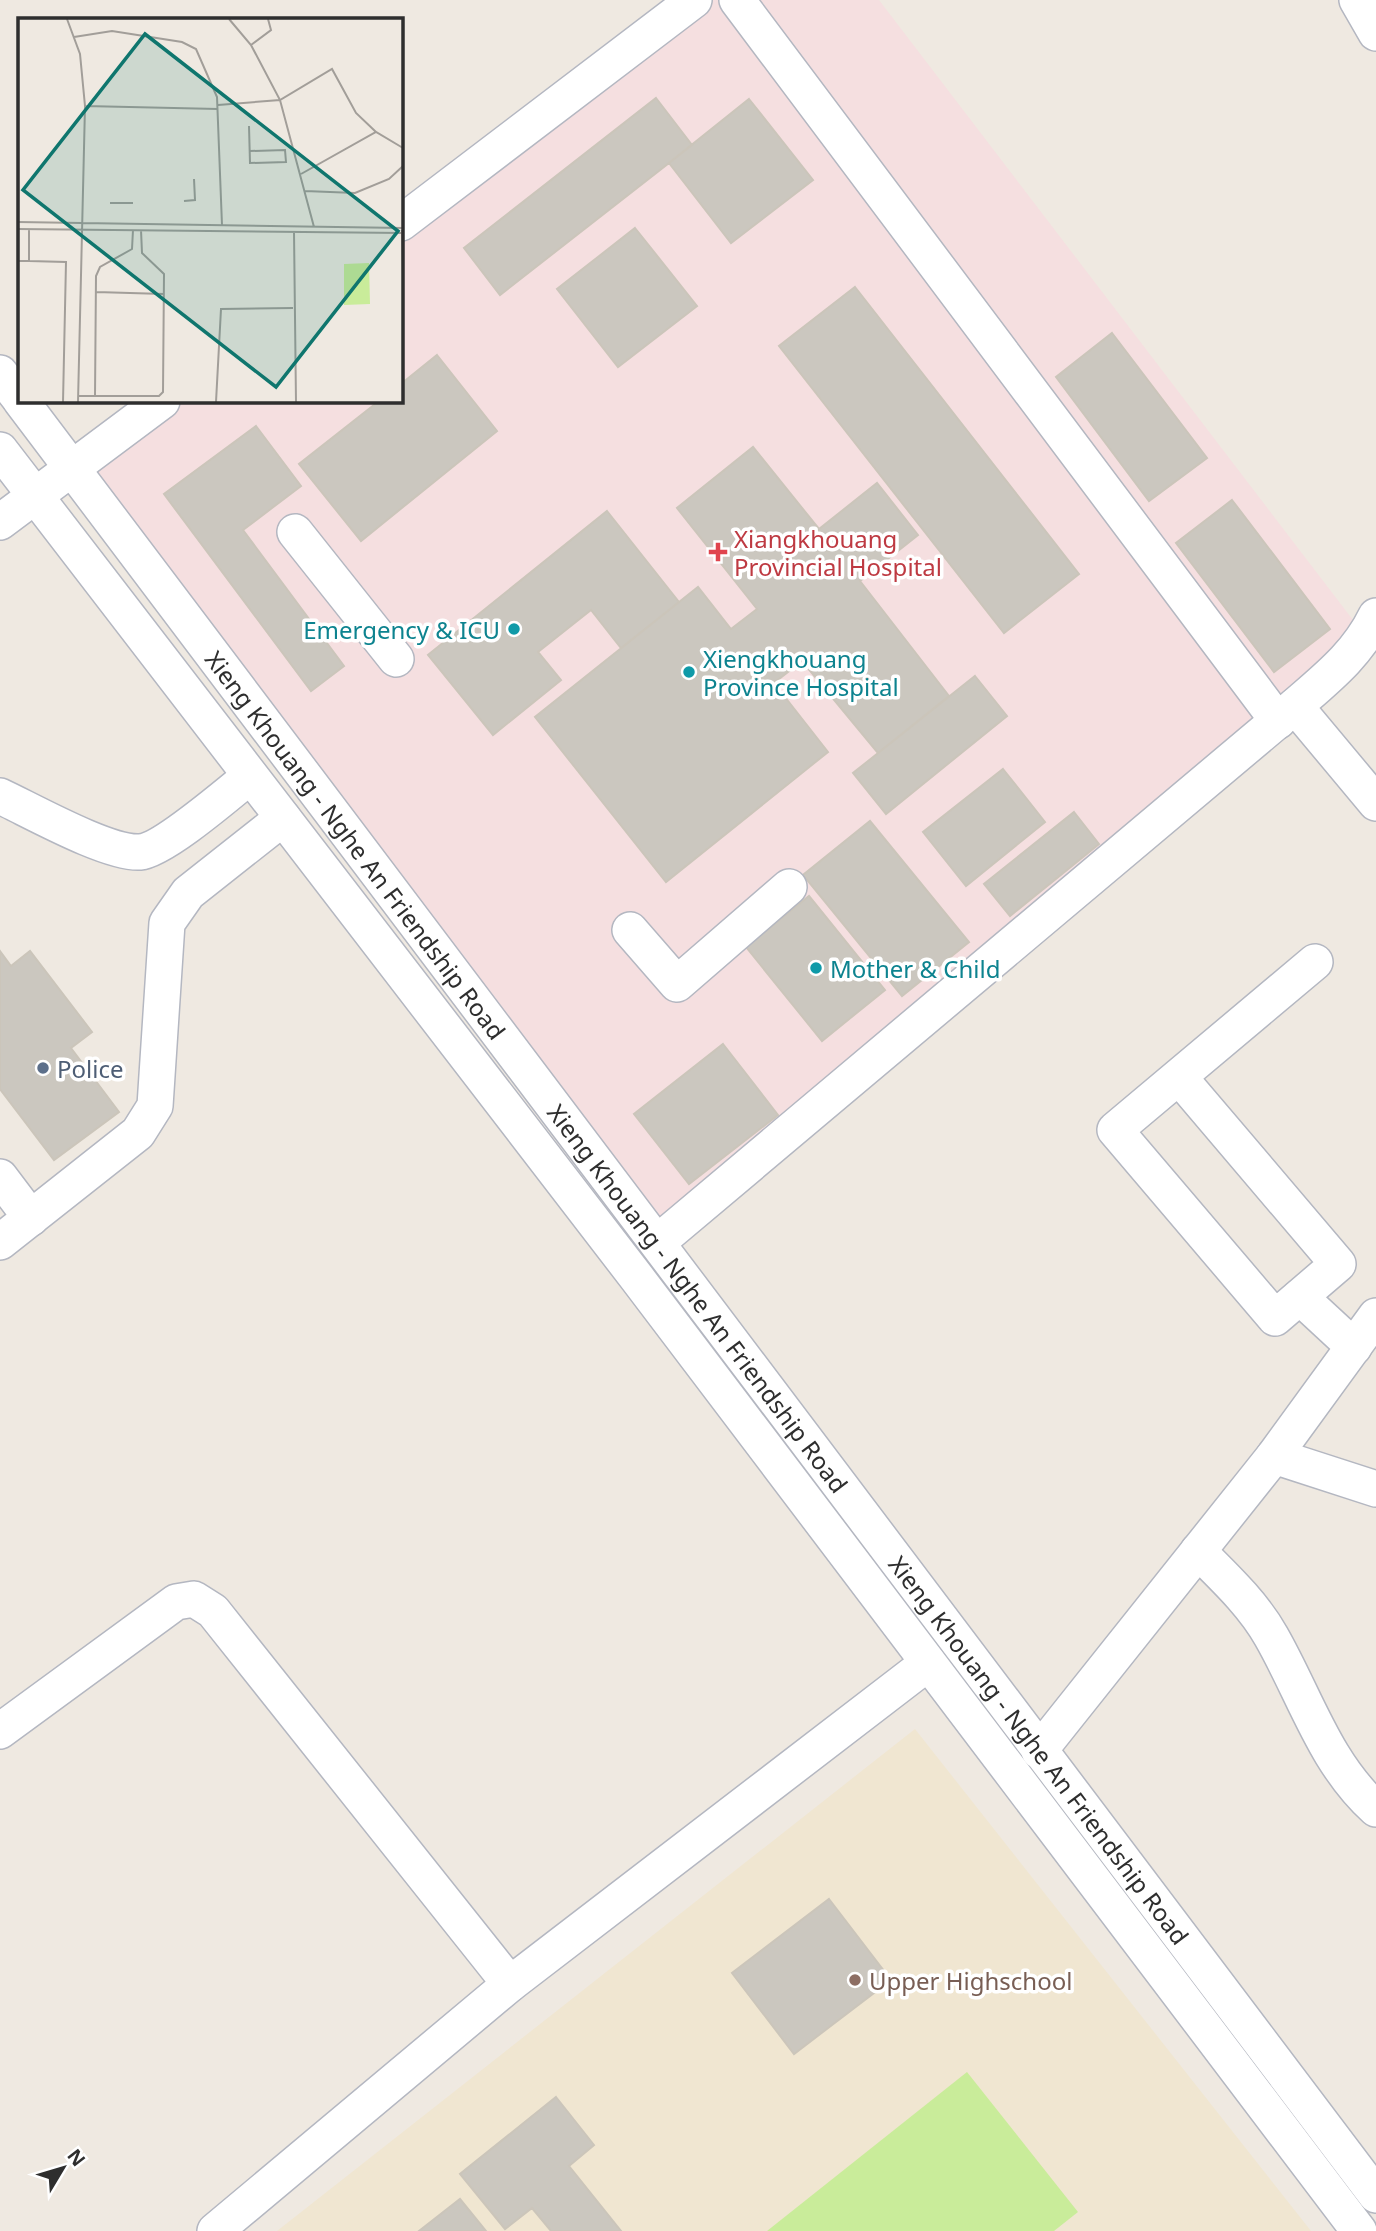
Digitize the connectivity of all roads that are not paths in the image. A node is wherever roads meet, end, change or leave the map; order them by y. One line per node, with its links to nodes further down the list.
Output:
1 (694, 0): 5 (street)
2 (737, 0): 17 (street)
3 (1357, 0): 4 (street)
4 (1376, 33)
5 (402, 222)
6 (0, 373): 7 (street, Xieng Khouang - Nghe An Friendship Road)
7 (18, 397)
8 (22, 402): 11 (street, Xieng Khouang - Nghe An Friendship Road)
9 (161, 402): 11 (street)
10 (0, 450): 12 (street, Xieng Khouang - Nghe An Friendship Road)
11 (72, 468): 12 (street); 29 (street, Xieng Khouang - Nghe An Friendship Road)
12 (35, 496): 13 (street); 18 (street, Xieng Khouang - Nghe An Friendship Road)
13 (0, 522)
14 (295, 533): 16 (street)
15 (1376, 616): 17 (street)
16 (397, 659)
17 (1286, 714): 20 (street); 29 (street)
18 (250, 776): 19 (street); 21 (street, Xieng Khouang - Nghe An Friendship Road)
19 (0, 796)
20 (1376, 803)
21 (283, 818): 27 (street); 36 (street, Xieng Khouang - Nghe An Friendship Road)
22 (789, 887): 23 (street)
23 (630, 930)
24 (1315, 962): 25 (street)
25 (1179, 1077): 30 (street); 30 (street)
26 (0, 1177): 27 (street)
27 (31, 1218): 28 (street)
28 (0, 1242)
29 (658, 1242): 38 (street, Xieng Khouang - Nghe An Friendship Road)
30 (1300, 1297): 32 (street)
31 (1376, 1316): 32 (street)
32 (1354, 1347): 33 (street)
33 (1273, 1456): 34 (street); 35 (street)
34 (1376, 1489)
35 (1198, 1551): 38 (street); 39 (street)
36 (928, 1664): 40 (street); 43 (street, Xieng Khouang - Nghe An Friendship Road)
37 (0, 1731): 40 (street)
38 (1040, 1751): 41 (street, Xieng Khouang - Nghe An Friendship Road)
39 (1376, 1809)
40 (510, 1984): 42 (street)
41 (1376, 2195)
42 (215, 2231)
43 (1359, 2231)

